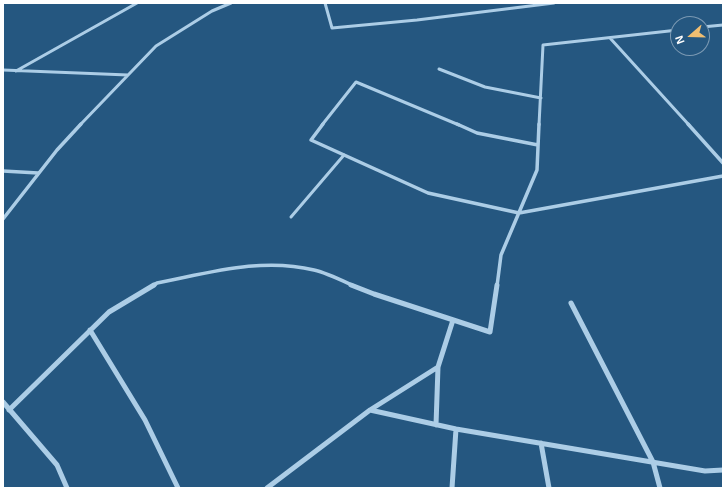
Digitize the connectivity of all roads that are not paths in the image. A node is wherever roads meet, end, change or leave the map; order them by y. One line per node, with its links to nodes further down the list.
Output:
1 (137, 3): 12 (street)
2 (231, 3): 13 (street)
3 (325, 3): 4 (street)
4 (550, 3): 5 (street)
5 (554, 3)
6 (723, 25): 7 (street)
7 (710, 26)
8 (670, 31): 9 (street)
9 (610, 38): 14 (street); 17 (street)
10 (439, 69): 14 (street)
11 (3, 70): 12 (street)
12 (16, 71): 13 (street)
13 (128, 75): 19 (street)
14 (541, 98): 15 (street)
15 (538, 145): 16 (street); 21 (street)
16 (344, 155): 21 (street); 22 (lane)
17 (723, 163)
18 (3, 171): 19 (street)
19 (38, 173): 23 (street)
20 (723, 176): 21 (street)
21 (519, 212): 25 (street)
22 (292, 216)
23 (3, 219)
24 (571, 303): 34 (street)
25 (453, 320): 26 (street); 27 (street)
26 (90, 330): 29 (street); 37 (street)
27 (438, 367): 30 (street); 31 (street)
28 (3, 402): 29 (street)
29 (9, 410): 36 (street)
30 (370, 410): 31 (street); 38 (street)
31 (436, 425): 32 (street)
32 (456, 429): 33 (street); 39 (street)
33 (541, 443): 34 (street); 40 (street)
34 (653, 462): 35 (street); 41 (street)
35 (723, 470)
36 (67, 488)
37 (178, 488)
38 (267, 488)
39 (452, 488)
40 (549, 488)
41 (660, 488)

